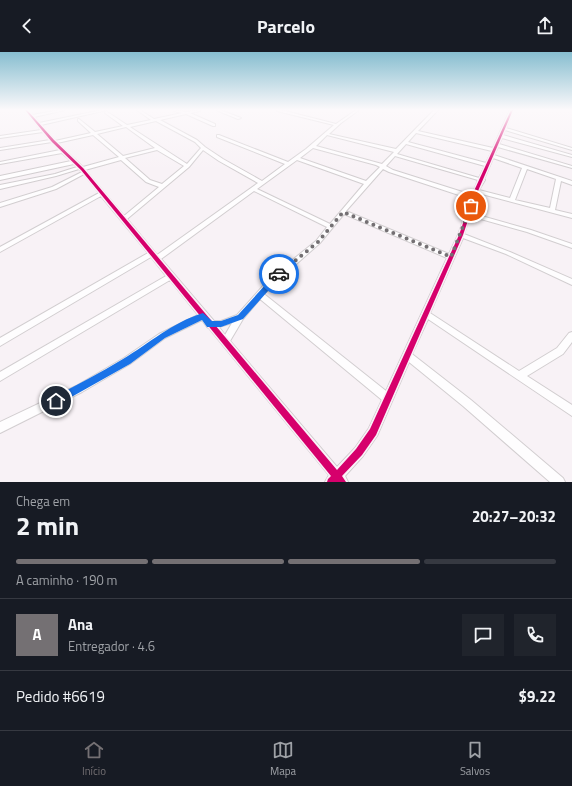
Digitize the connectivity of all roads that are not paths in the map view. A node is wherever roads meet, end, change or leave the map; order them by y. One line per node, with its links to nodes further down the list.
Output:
1 (91, 130): 9 (street)
2 (111, 130): 9 (street)
3 (134, 130): 16 (street)
4 (175, 130): 17 (street)
5 (331, 130): 10 (street)
6 (44, 131): 12 (street); 13 (street)
7 (416, 131): 14 (street); 20 (street)
8 (502, 132): 18 (street); 20 (street); 23 (street)
9 (95, 134): 13 (street); 24 (street)
10 (326, 134): 15 (street); 22 (street)
11 (218, 136): 27 (street)
12 (0, 138)
13 (54, 141): 19 (street); 21 (street)
14 (405, 143): 22 (street); 28 (street)
15 (312, 146): 25 (street); 30 (street)
16 (158, 148): 24 (street); 29 (street)
17 (203, 148): 29 (street); 37 (street)
18 (572, 148)
19 (0, 149)
20 (494, 150): 28 (street); 31 (street); 32 (street)
21 (64, 151): 26 (street); 33 (street)
22 (396, 153): 30 (street); 36 (street)
23 (572, 156)
24 (122, 158): 33 (street); 40 (street)
25 (296, 158): 27 (street); 38 (street)
26 (0, 163)
27 (288, 164): 37 (street)
28 (488, 165): 36 (street)
29 (186, 166): 40 (street)
30 (383, 166): 38 (street); 44 (street)
31 (525, 167): 35 (street); 45 (street)
32 (572, 167)
33 (81, 168): 34 (street); 41 (street); 43 (street); 46 (street)
34 (0, 178)
35 (560, 178): 39 (street); 48 (street)
36 (482, 180): 44 (street)
37 (262, 183): 42 (street)
38 (367, 183): 47 (street)
39 (572, 183)
40 (163, 186): 51 (street)
41 (0, 187)
42 (253, 189): 52 (street); 56 (street)
43 (102, 192): 51 (street); 55 (street)
44 (475, 195): 45 (street); 49 (street)
45 (512, 201): 48 (street)
46 (0, 205)
47 (343, 212): 52 (street); 57 (street)
48 (552, 212): 50 (street)
49 (468, 214): 53 (street); 54 (street)
50 (572, 216)
51 (124, 219): 56 (street)
52 (331, 227): 60 (street)
53 (460, 236): 57 (street); 59 (street)
54 (572, 246)
55 (0, 250)
56 (154, 257): 58 (street); 66 (street)
57 (451, 257): 61 (street)
58 (171, 276): 62 (street); 70 (street)
59 (572, 282)
60 (260, 295): 63 (street); 71 (street)
61 (426, 314): 68 (street); 69 (street)
62 (203, 316): 64 (street); 73 (street)
63 (240, 317): 64 (street); 67 (street)
64 (210, 325): 67 (street)
65 (572, 335): 69 (street)
66 (0, 342)
67 (225, 342): 74 (street)
68 (408, 356): 71 (street); 75 (street)
69 (519, 376): 72 (street)
70 (0, 377)
71 (388, 400): 74 (street)
72 (572, 411)
73 (0, 428)
74 (337, 480)
75 (559, 482)

